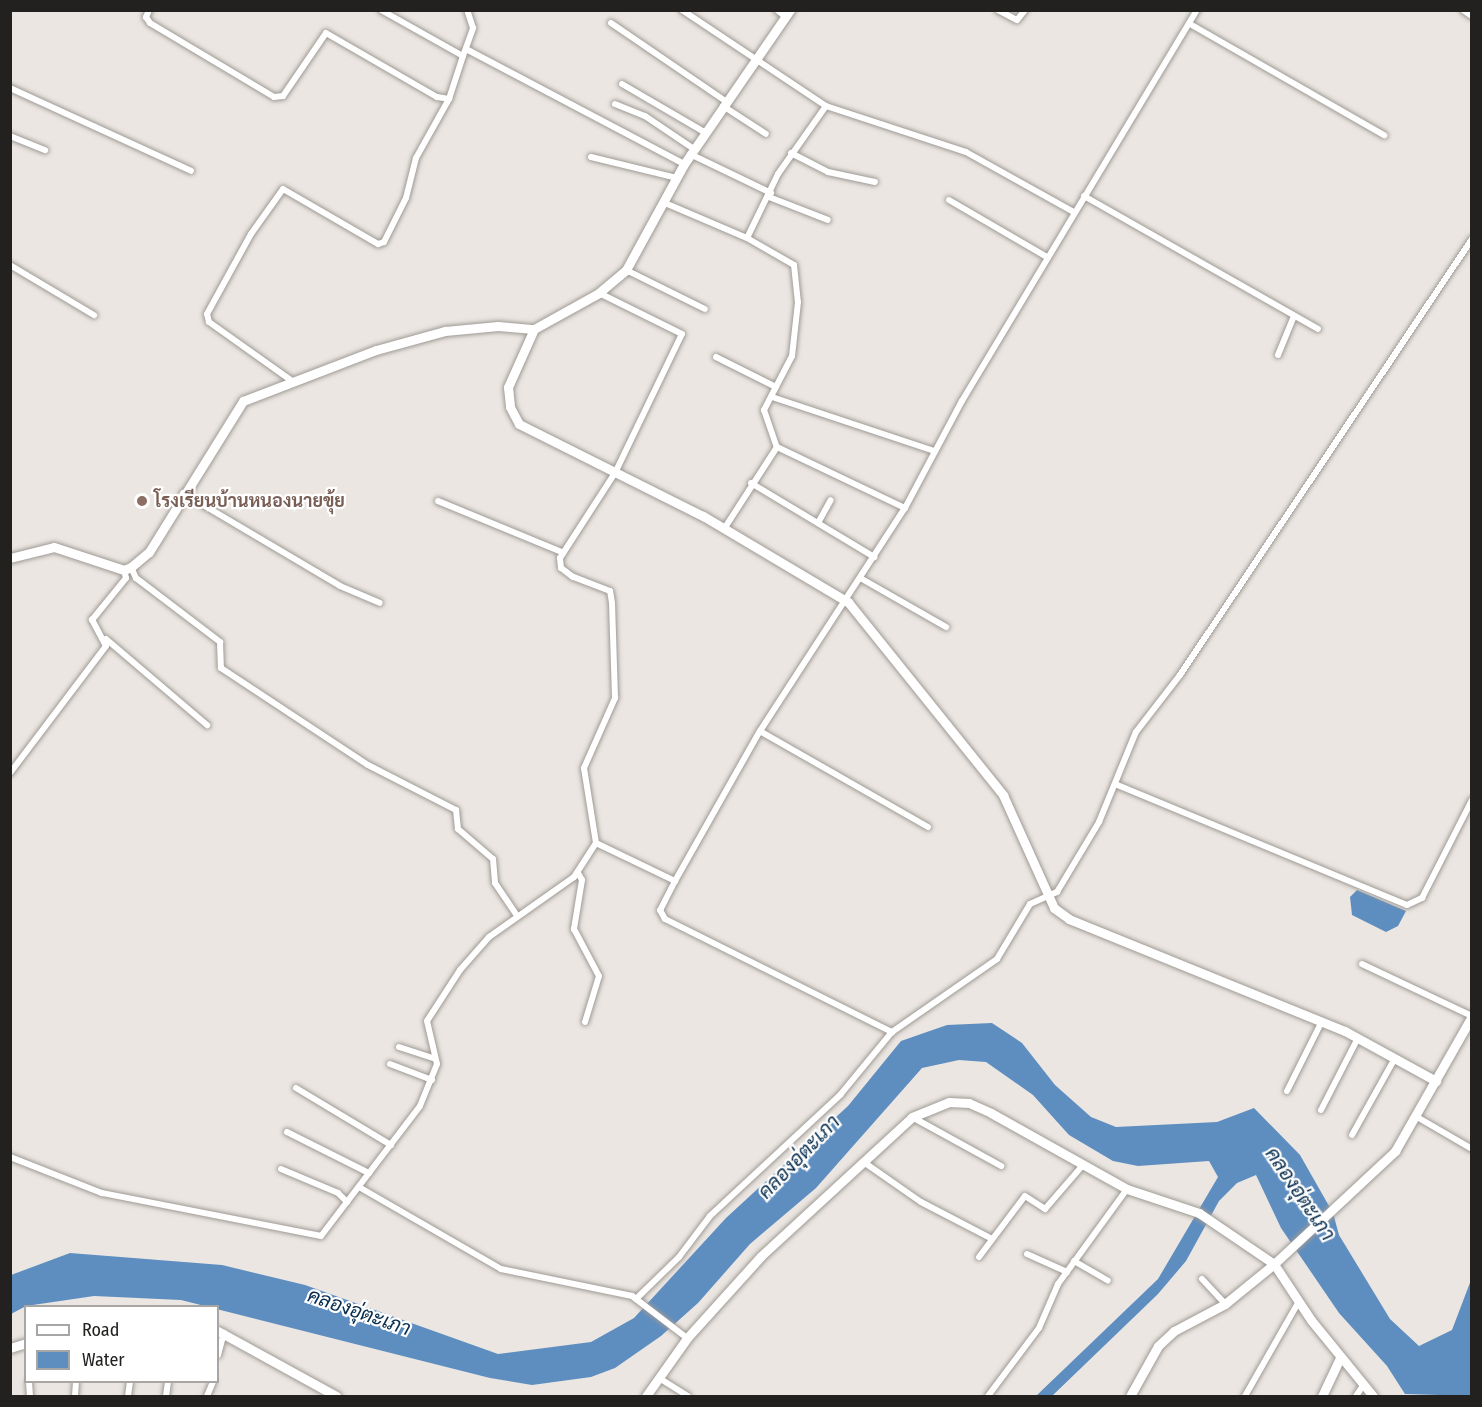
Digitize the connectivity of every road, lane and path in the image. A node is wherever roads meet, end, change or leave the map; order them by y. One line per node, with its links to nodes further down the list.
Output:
1 (149, 10): 18 (street)
2 (381, 10): 14 (street)
3 (467, 10): 14 (street)
4 (682, 10): 15 (street)
5 (777, 10): 10 (street)
6 (998, 10): 7 (street)
7 (1025, 10)
8 (1197, 10): 13 (street)
9 (1463, 10): 11 (street)
10 (788, 14): 15 (street)
11 (1472, 16)
12 (611, 23): 20 (street)
13 (1190, 24): 24 (street); 35 (street)
14 (464, 53): 18 (street); 30 (street)
15 (756, 63): 20 (street); 21 (street)
16 (622, 84): 22 (street)
17 (10, 88): 31 (street)
18 (449, 99): 53 (street)
19 (615, 104): 27 (street)
20 (725, 104): 22 (street); 23 (street)
21 (826, 106): 28 (street); 38 (street)
22 (704, 132): 27 (street)
23 (766, 134)
24 (1384, 135)
25 (10, 136): 26 (street)
26 (45, 150)
27 (692, 152): 30 (street); 34 (street)
28 (791, 153): 33 (street); 34 (street)
29 (591, 157): 32 (street)
30 (684, 164): 32 (street)
31 (191, 171)
32 (677, 178): 37 (street)
33 (875, 182)
34 (770, 195): 39 (street); 40 (street)
35 (1084, 196): 38 (street); 48 (street)
36 (949, 200): 42 (street)
37 (664, 203): 40 (street); 44 (street)
38 (1074, 212): 42 (street)
39 (828, 220)
40 (747, 238): 54 (street)
41 (1472, 239): 78 (street)
42 (1047, 257): 57 (street)
43 (10, 265): 47 (street)
44 (626, 270): 45 (street); 46 (street)
45 (599, 293): 49 (street); 58 (street)
46 (705, 309)
47 (94, 315)
48 (1294, 316): 50 (street); 51 (street)
49 (534, 329): 53 (street); 58 (street)
50 (1318, 329)
51 (1278, 355)
52 (716, 357): 54 (street)
53 (292, 381): 60 (street)
54 (776, 387): 55 (street)
55 (772, 397): 56 (street); 57 (street)
56 (777, 447): 59 (street); 63 (street)
57 (934, 451): 63 (street)
58 (615, 473): 65 (street); 66 (street)
59 (752, 483): 64 (street); 65 (street)
60 (183, 493): 69 (street); 72 (street)
61 (831, 500): 64 (street)
62 (438, 501): 66 (street)
63 (905, 508): 67 (street)
64 (818, 523): 67 (street)
65 (724, 529): 71 (street)
66 (562, 552): 81 (street)
67 (874, 557): 70 (street)
68 (10, 558): 69 (street)
69 (127, 569): 74 (street); 85 (street)
70 (862, 579): 71 (street); 73 (street)
71 (848, 602): 76 (street); 84 (street)
72 (380, 603)
73 (946, 627)
74 (106, 639): 75 (street); 77 (street)
75 (207, 725)
76 (760, 731): 80 (street); 83 (street)
77 (10, 773)
78 (1115, 784): 79 (street); 84 (street)
79 (1472, 800)
80 (928, 827)
81 (596, 843): 82 (street); 83 (street)
82 (578, 873): 85 (street); 89 (street)
83 (675, 881): 90 (street)
84 (1047, 897): 88 (street); 90 (street)
85 (517, 916): 94 (street)
86 (1362, 964): 87 (street)
87 (1472, 1016): 97 (street)
88 (1322, 1021): 91 (street); 99 (street)
89 (585, 1023)
90 (892, 1032): 124 (street)
91 (1358, 1038): 93 (street); 100 (street)
92 (399, 1047): 94 (street)
93 (1395, 1058): 97 (street); 104 (street)
94 (435, 1059): 96 (street)
95 (390, 1064): 96 (street)
96 (432, 1080): 105 (street)
97 (1436, 1081): 102 (street)
98 (296, 1088): 105 (street)
99 (1287, 1091)
100 (1321, 1110)
101 (912, 1117): 108 (street); 109 (street); 110 (street)
102 (1417, 1117): 106 (street); 120 (street)
103 (287, 1132): 112 (street)
104 (1352, 1135)
105 (391, 1145): 112 (street)
106 (1472, 1149)
107 (10, 1157): 115 (street)
108 (865, 1163): 116 (street); 128 (street)
109 (1083, 1164): 114 (street); 116 (street)
110 (1001, 1166)
111 (281, 1169): 115 (street)
112 (369, 1173): 113 (street)
113 (359, 1187): 115 (street); 124 (street)
114 (1127, 1189): 119 (street); 120 (street)
115 (347, 1202)
116 (992, 1239): 118 (street)
117 (1027, 1254): 121 (street)
118 (979, 1257)
119 (1074, 1261): 121 (street); 123 (street)
120 (1274, 1264): 125 (street); 126 (street)
121 (1066, 1272): 136 (street)
122 (1202, 1279): 126 (street)
123 (1107, 1281)
124 (638, 1300): 128 (street)
125 (1298, 1303): 130 (street); 138 (street)
126 (1225, 1304): 137 (street)
127 (221, 1332): 129 (street); 133 (street)
128 (683, 1335): 131 (street)
129 (219, 1347)
130 (1340, 1358): 132 (street); 139 (street)
131 (659, 1378): 134 (street); 135 (street)
132 (1362, 1387): 140 (street); 141 (street)
133 (336, 1396)
134 (646, 1396)
135 (688, 1396)
136 (988, 1396)
137 (1130, 1396)
138 (1245, 1396)
139 (1322, 1396)
140 (1356, 1396)
141 (1373, 1396)

